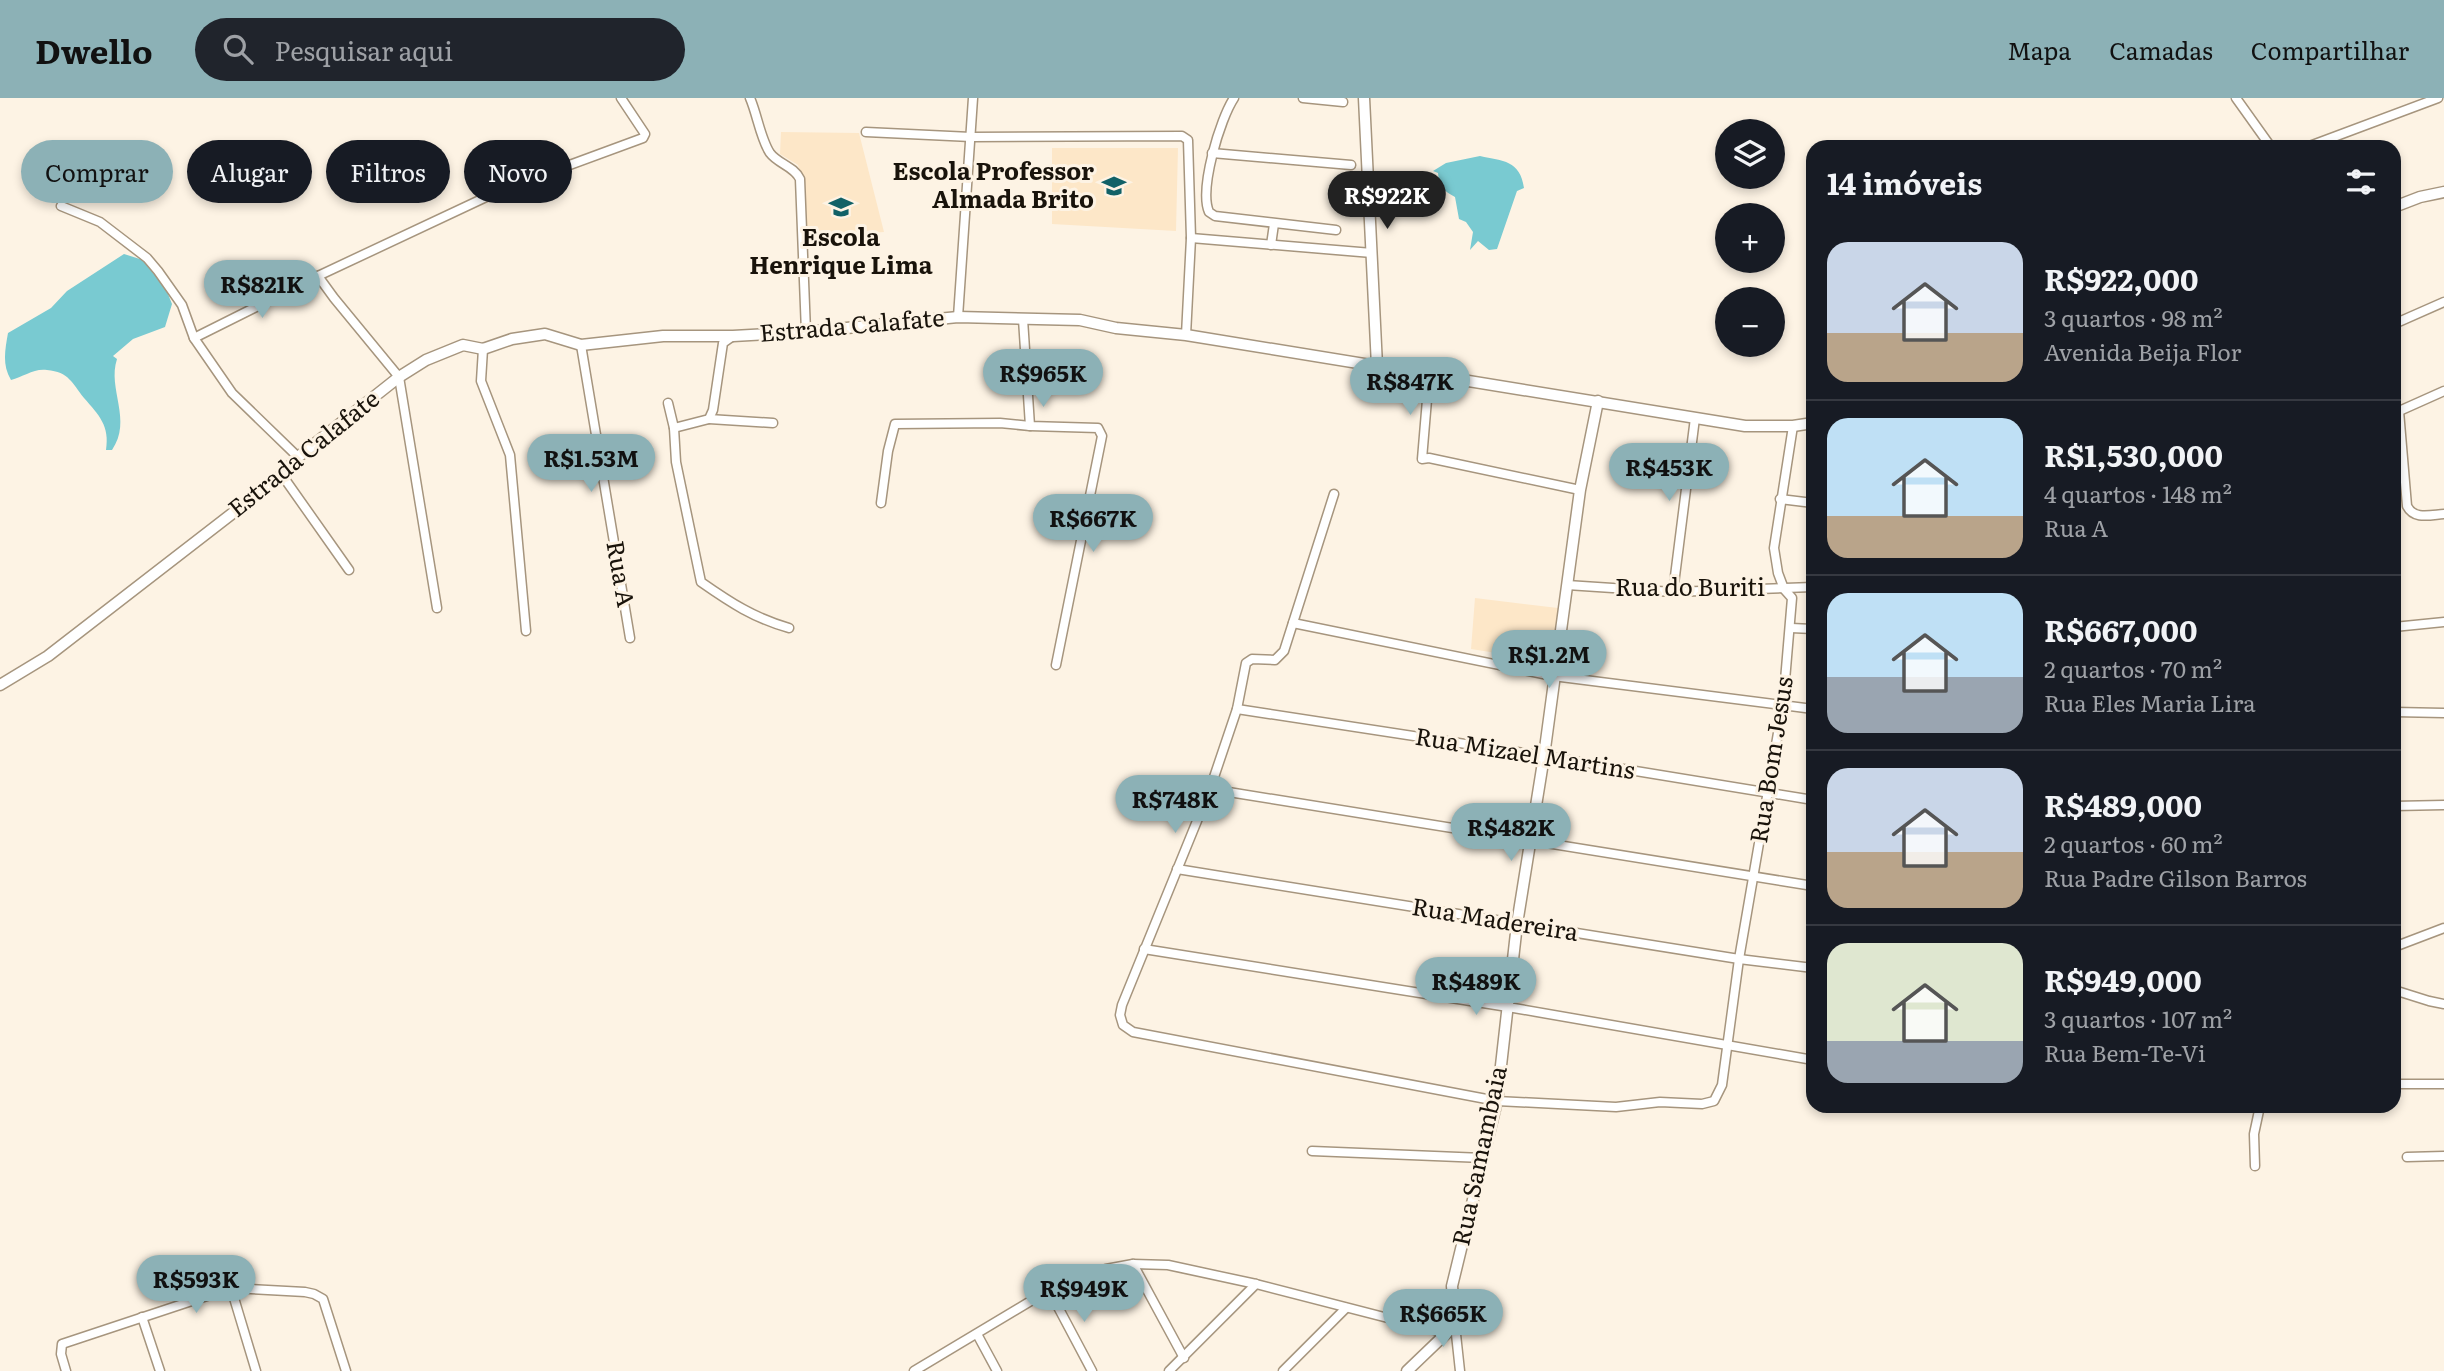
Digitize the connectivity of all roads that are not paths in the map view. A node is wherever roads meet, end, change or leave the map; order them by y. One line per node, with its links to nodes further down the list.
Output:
1 (621, 98): 24 (street)
2 (750, 98): 29 (street)
3 (973, 98): 11 (street)
4 (1234, 98): 14 (street)
5 (1303, 98): 9 (street)
6 (1364, 98): 23 (street)
7 (2235, 98): 12 (street)
8 (2438, 98): 13 (street)
9 (1343, 102)
10 (866, 132): 11 (street)
11 (971, 137): 21 (street); 26 (street)
12 (2266, 140)
13 (2326, 140)
14 (1212, 153): 15 (street); 19 (street)
15 (1352, 165)
16 (2444, 192): 17 (street)
17 (2401, 204)
18 (61, 206): 32 (street)
19 (1274, 223): 20 (street); 22 (street)
20 (1336, 230)
21 (1191, 238): 22 (street); 30 (street)
22 (1272, 245): 23 (street)
23 (1372, 253): 35 (street)
24 (318, 276): 32 (street); 37 (street)
25 (2444, 302): 28 (street)
26 (958, 317): 27 (street, Estrada Calafate); 29 (street, Estrada Calafate)
27 (1023, 318): 30 (street, Estrada Calafate); 46 (street)
28 (2401, 321)
29 (806, 332): 31 (street, Estrada Calafate)
30 (1186, 335): 35 (street, Estrada Calafate)
31 (733, 337): 33 (street, Estrada Calafate); 43 (street)
32 (194, 338): 50 (street)
33 (581, 345): 34 (street, Estrada Calafate); 71 (street, Rua A)
34 (482, 348): 37 (street, Estrada Calafate); 70 (street)
35 (1377, 366): 36 (street, Estrada Calafate)
36 (1429, 376): 39 (street, Estrada Calafate); 52 (street)
37 (399, 377): 50 (street, Estrada Calafate); 63 (street)
38 (2444, 391): 41 (street)
39 (1598, 401): 42 (street, Estrada Calafate); 52 (street, Rua Samambaia)
40 (668, 403): 48 (street)
41 (2401, 410)
42 (1695, 418): 47 (street, Estrada Calafate); 62 (street)
43 (709, 419): 44 (street); 48 (street)
44 (773, 423)
45 (1806, 424): 47 (street, Estrada Calafate)
46 (1030, 426): 56 (street); 72 (street)
47 (1793, 426): 54 (street, Rua Bom Jesus)
48 (674, 428): 67 (street)
49 (2401, 450): 57 (street)
50 (298, 457): 51 (street, Estrada Calafate)
51 (282, 475): 58 (street); 74 (street, Estrada Calafate)
52 (1580, 490): 59 (street, Rua Samambaia)
53 (1334, 494): 65 (street)
54 (1780, 499): 55 (street); 61 (street, Rua Bom Jesus)
55 (1806, 502)
56 (881, 503)
57 (2444, 514)
58 (349, 570)
59 (1567, 585): 62 (street, Rua do Buriti); 73 (street, Rua Samambaia)
60 (1806, 587): 61 (street, Rua do Buriti)
61 (1784, 589): 62 (street, Rua do Buriti); 68 (street, Rua Bom Jesus)
62 (1673, 592)
63 (437, 608)
64 (2444, 622): 66 (street)
65 (1293, 623): 73 (street); 77 (street)
66 (2401, 626)
67 (789, 628)
68 (1791, 628): 69 (street); 75 (street, Rua Bom Jesus)
69 (1806, 629)
70 (526, 631)
71 (630, 638)
72 (1056, 665)
73 (1553, 676): 75 (street); 80 (street, Rua Samambaia)
74 (0, 685)
75 (1783, 704): 76 (street); 82 (street, Rua Bom Jesus)
76 (1806, 708)
77 (1237, 709): 80 (street, Rua Mizael Martins); 81 (street)
78 (2401, 712): 79 (street)
79 (2444, 713)
80 (1544, 755): 82 (street, Rua Mizael Martins); 86 (street, Rua Samambaia)
81 (1210, 789): 86 (street); 87 (street)
82 (1768, 794): 83 (street, Rua Mizael Martins); 88 (street, Rua Bom Jesus)
83 (1806, 799)
84 (2444, 805): 85 (street)
85 (2401, 806)
86 (1530, 841): 88 (street); 90 (street, Rua Samambaia)
87 (1177, 869): 90 (street, Rua Madereira); 93 (street)
88 (1754, 876): 89 (street); 94 (street, Rua Bom Jesus)
89 (1806, 885)
90 (1517, 924): 94 (street, Rua Madereira); 98 (street, Rua Samambaia)
91 (2444, 928): 92 (street)
92 (2401, 944)
93 (1144, 949): 98 (street); 103 (street)
94 (1739, 959): 95 (street, Rua Madereira); 99 (street, Rua Bom Jesus)
95 (1806, 967)
96 (2401, 992): 97 (street)
97 (2444, 1004)
98 (1508, 1007): 99 (street); 103 (street, Rua Samambaia)
99 (1727, 1044): 100 (street); 103 (street, Rua Bom Jesus)
100 (1806, 1059)
101 (2401, 1084): 102 (street)
102 (2444, 1084)
103 (1497, 1101): 108 (street, Rua Samambaia)
104 (2258, 1113): 109 (street)
105 (1312, 1151): 108 (street)
106 (2444, 1156): 107 (street)
107 (2407, 1157)
108 (1483, 1158): 116 (street, Rua Samambaia)
109 (2255, 1166)
110 (1133, 1264): 111 (street); 113 (street); 119 (street)
111 (1256, 1284): 114 (street); 119 (street)
112 (230, 1288): 115 (street); 122 (street); 123 (street)
113 (1049, 1290): 118 (street); 126 (street)
114 (1346, 1308): 117 (street); 128 (street)
115 (142, 1317): 120 (street); 121 (street)
116 (1455, 1325): 117 (street); 130 (street, Rua Samambaia)
117 (1446, 1333): 129 (street)
118 (977, 1335): 124 (street); 125 (street)
119 (1184, 1358): 127 (street)
120 (66, 1371)
121 (160, 1371)
122 (256, 1371)
123 (346, 1371)
124 (914, 1371)
125 (997, 1371)
126 (1093, 1371)
127 (1169, 1371)
128 (1283, 1371)
129 (1407, 1371)
130 (1460, 1371)

